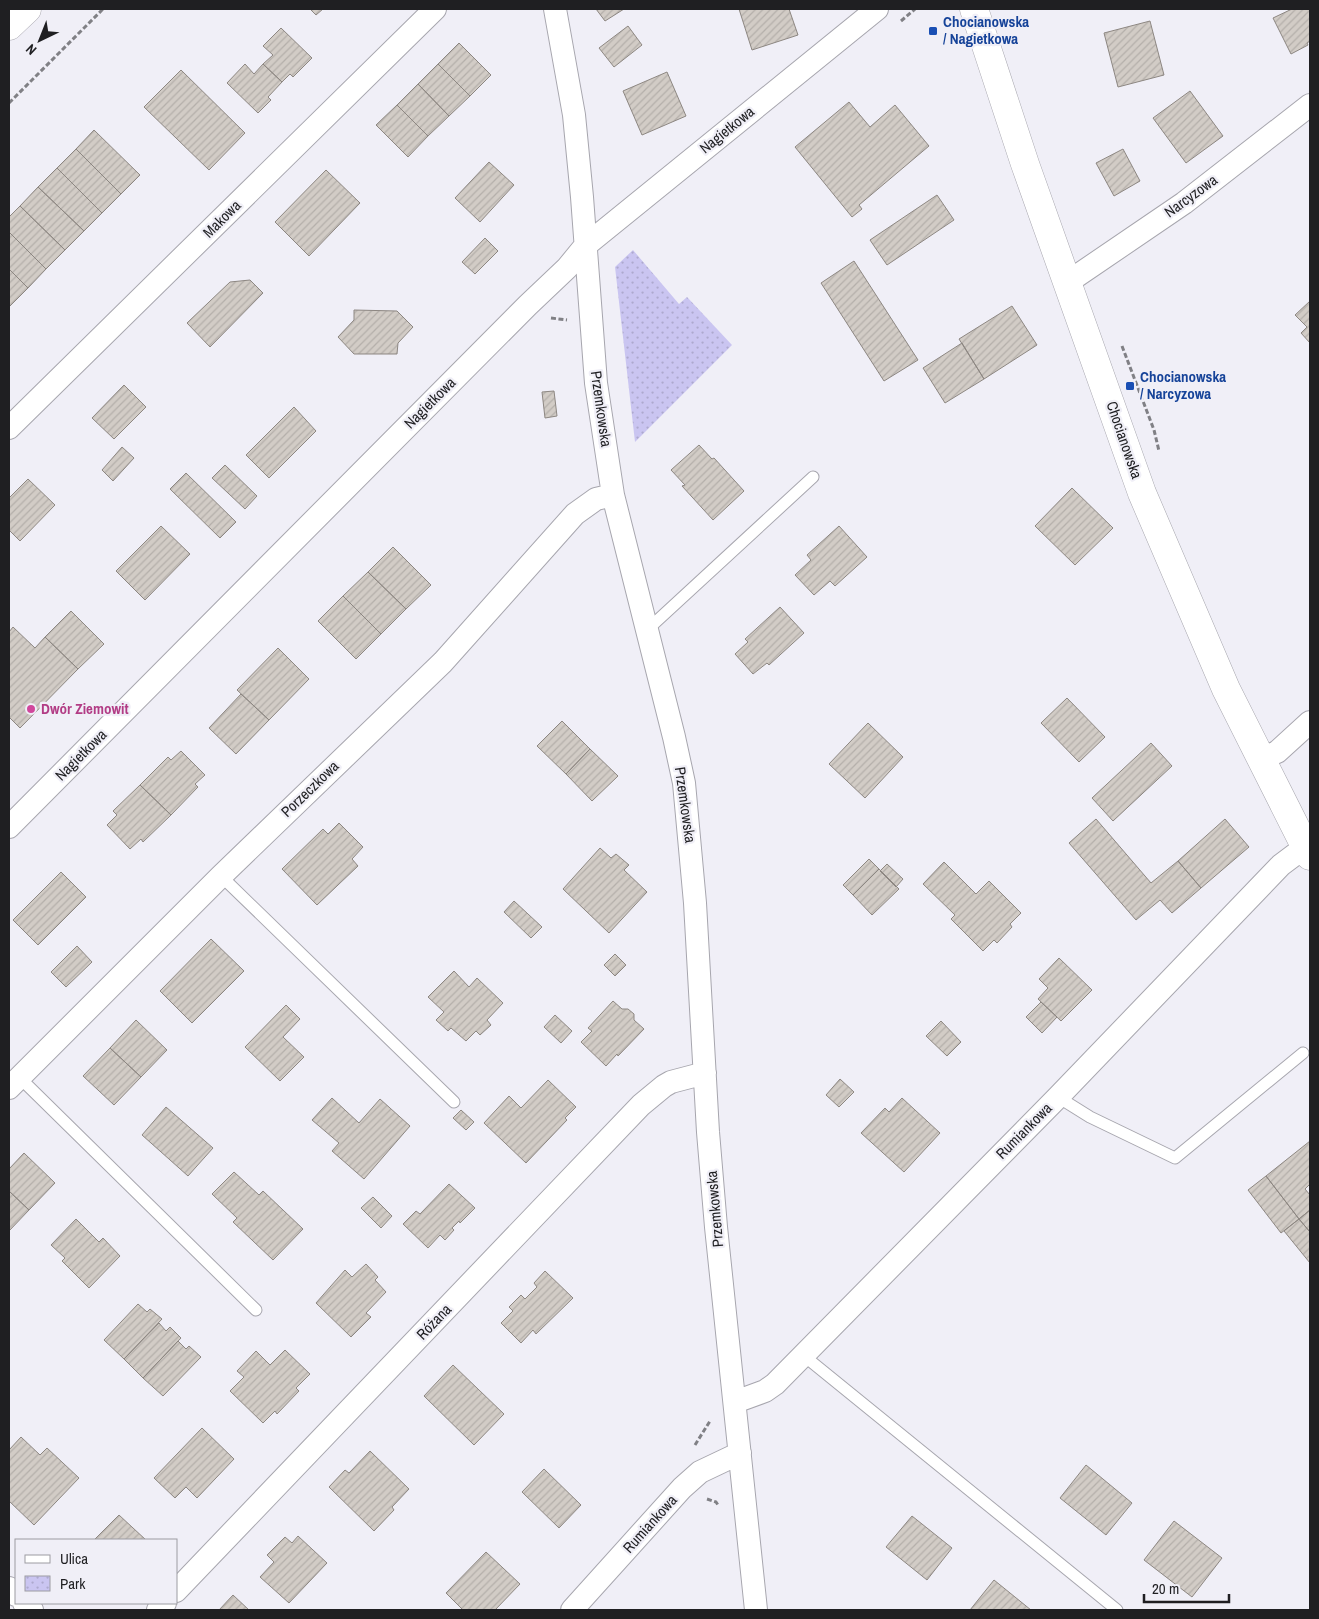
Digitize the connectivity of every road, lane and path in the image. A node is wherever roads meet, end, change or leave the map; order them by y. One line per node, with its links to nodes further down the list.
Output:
1 (103, 9): 8 (path)
2 (435, 9): 14 (street, Makowa)
3 (555, 9): 10 (street, Przemkowska)
4 (876, 9): 10 (street, Nagietkowa)
5 (915, 9): 7 (path)
6 (974, 9): 11 (street, Chocianowska)
7 (900, 21)
8 (9, 104)
9 (1310, 105): 11 (street, Narcyzowa)
10 (585, 246): 16 (street, Przemkowska); 20 (street, Nagietkowa)
11 (1068, 282): 19 (street, Chocianowska)
12 (568, 312): 13 (path)
13 (569, 329)
14 (9, 428)
15 (812, 477): 17 (lane)
16 (612, 495): 17 (street, Przemkowska); 22 (street, Porzeczkowa)
17 (647, 630): 24 (street, Przemkowska)
18 (1310, 722): 19 (street)
19 (1261, 759): 21 (street, Chocianowska)
20 (9, 827)
21 (1308, 852): 26 (street, Rumiankowa)
22 (220, 876): 25 (street, Porzeczkowa); 27 (lane)
23 (1303, 1053): 26 (lane)
24 (705, 1074): 30 (street, Przemkowska); 35 (street, Różana)
25 (14, 1083): 28 (lane)
26 (1058, 1097): 29 (street, Rumiankowa)
27 (454, 1102)
28 (256, 1310)
29 (803, 1355): 30 (street, Rumiankowa); 38 (lane)
30 (735, 1402): 32 (street, Przemkowska)
31 (712, 1418): 33 (path)
32 (740, 1453): 33 (street, Rumiankowa); 37 (street, Przemkowska)
33 (700, 1472): 34 (path); 36 (street, Rumiankowa)
34 (720, 1507)
35 (178, 1589)
36 (572, 1610)
37 (756, 1610)
38 (1117, 1610)

